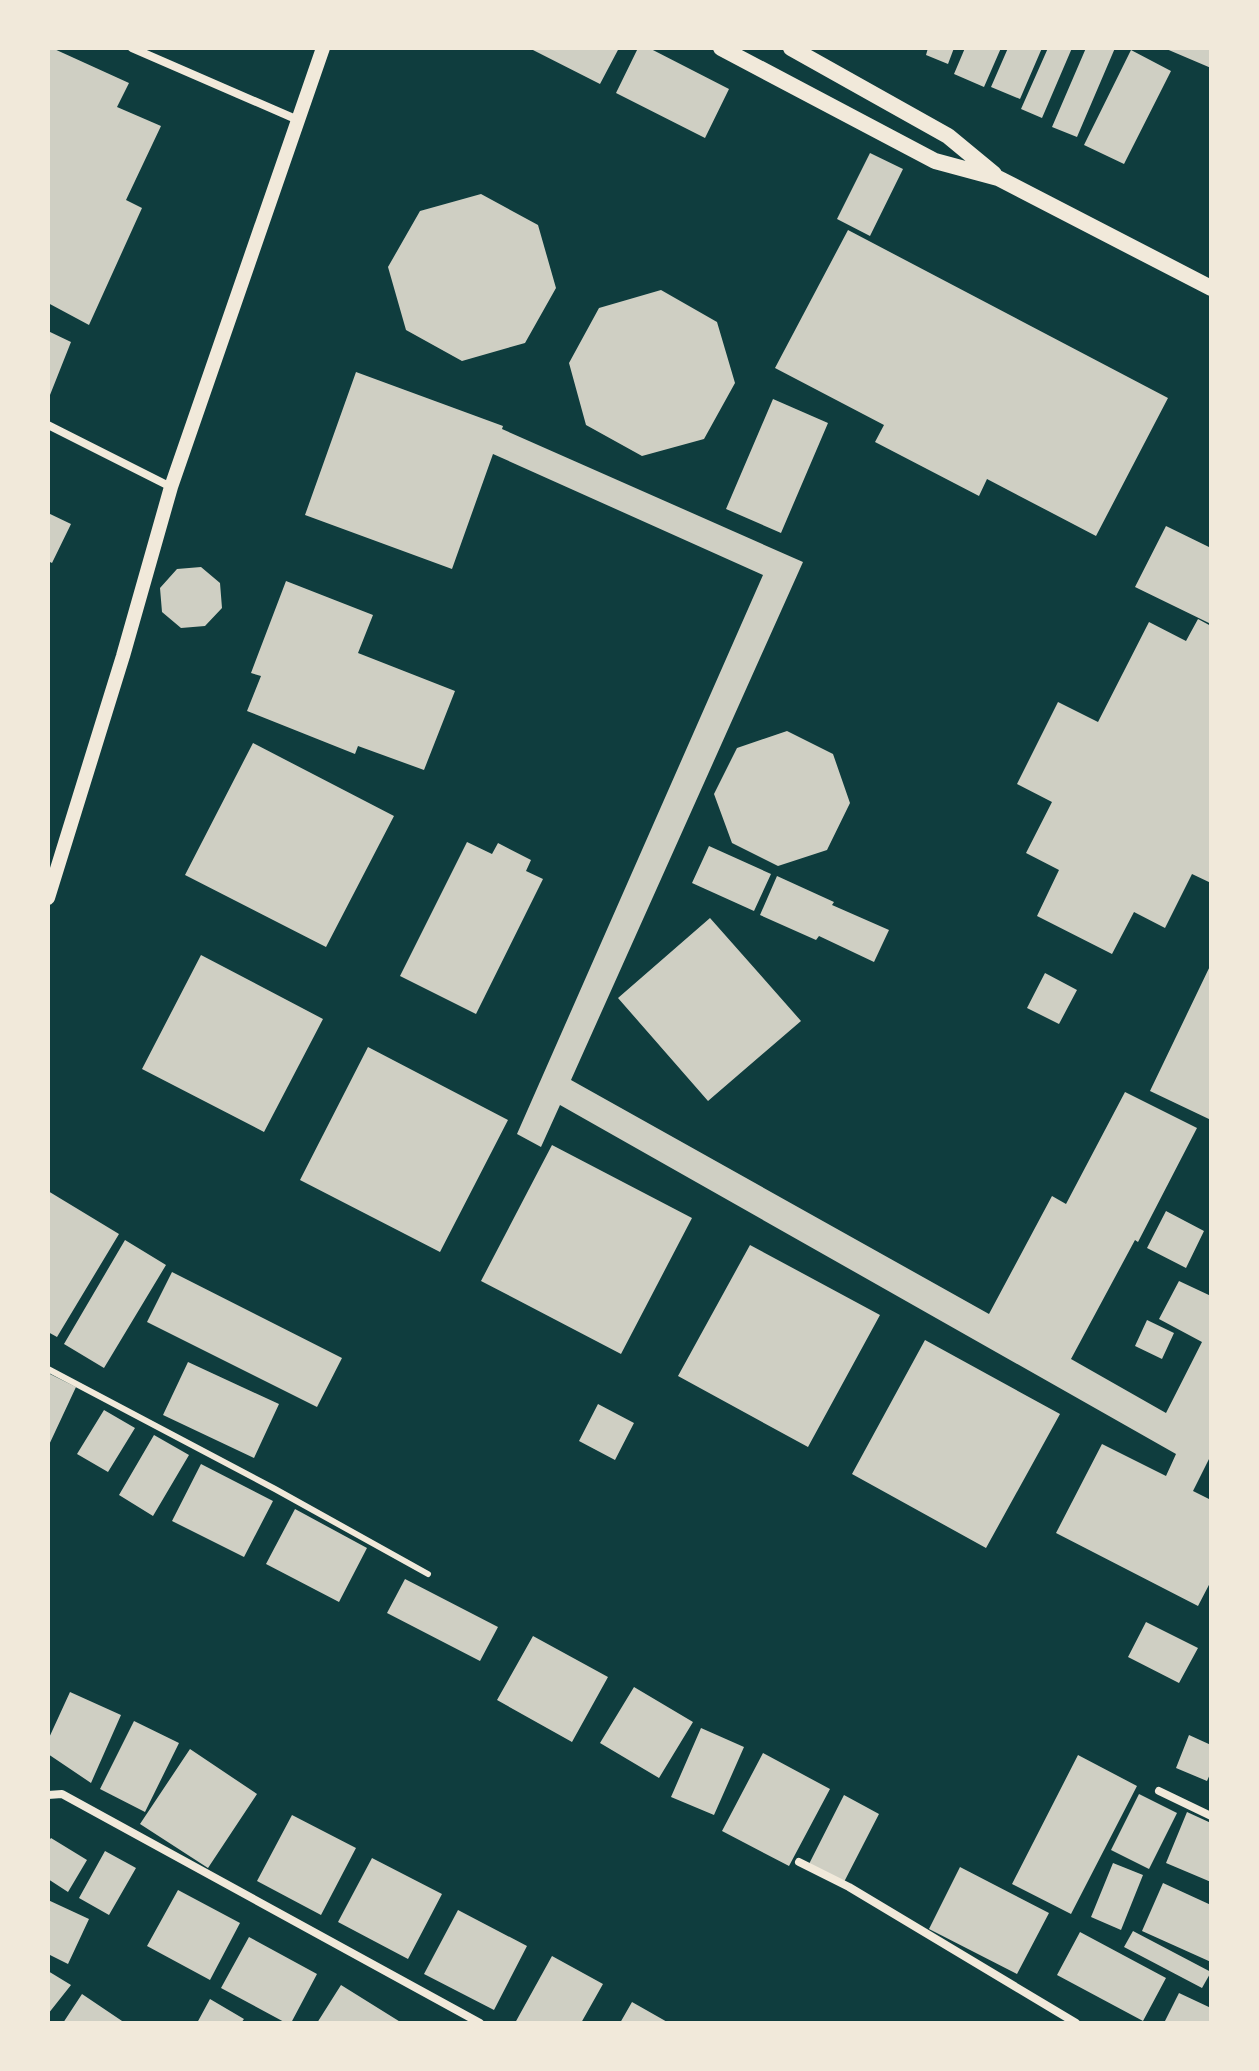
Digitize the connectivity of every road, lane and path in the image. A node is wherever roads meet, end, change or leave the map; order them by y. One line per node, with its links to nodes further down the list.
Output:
1 (132, 48): 5 (street)
2 (323, 48): 5 (street)
3 (721, 48): 6 (main road)
4 (791, 48): 6 (main road)
5 (298, 120): 9 (street)
6 (998, 178): 7 (main road)
7 (1211, 288)
8 (48, 425): 9 (street)
9 (171, 487): 10 (street)
10 (48, 898)
11 (48, 1369): 12 (lane)
12 (428, 1574)
13 (1159, 1791): 15 (street)
14 (48, 1795): 17 (street)
15 (1211, 1816)
16 (799, 1862): 18 (street)
17 (480, 2023)
18 (1076, 2023)

